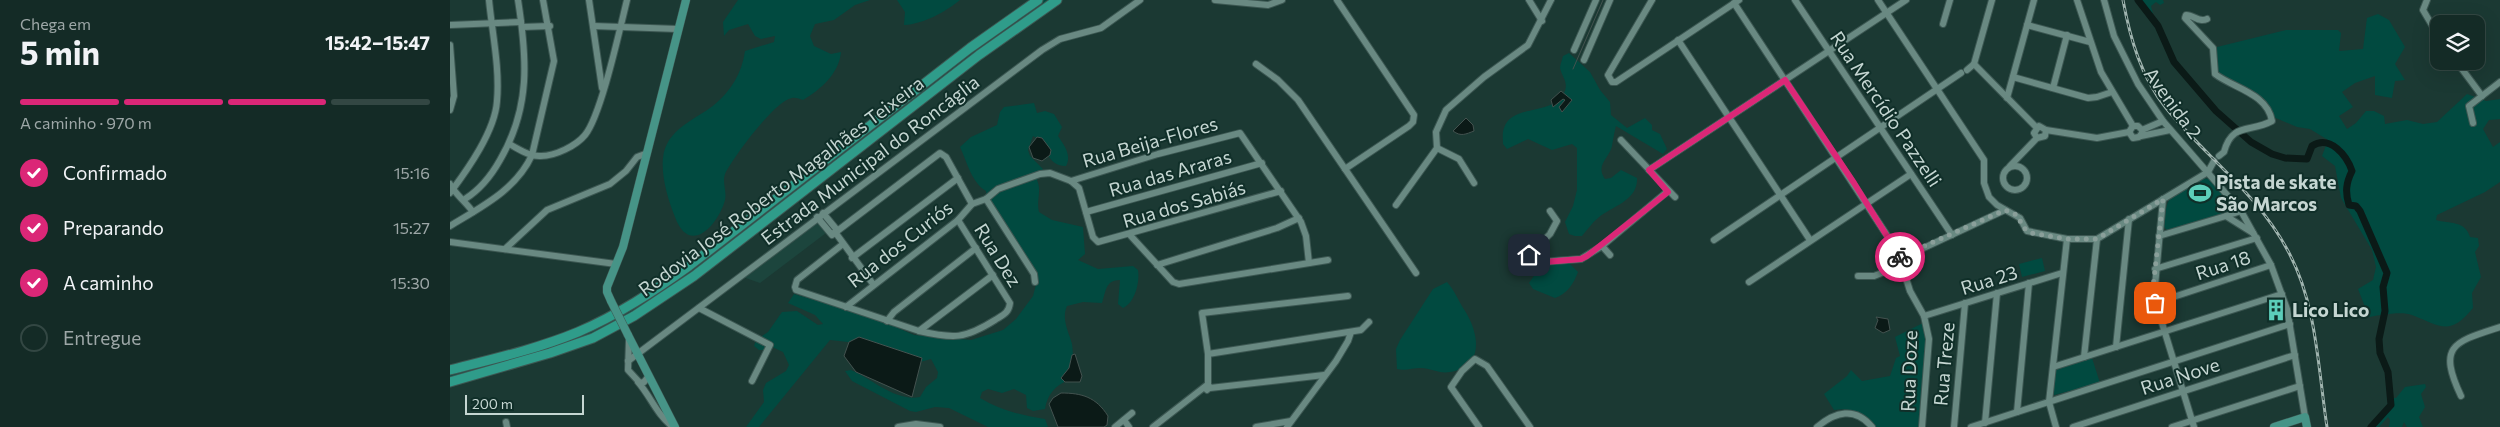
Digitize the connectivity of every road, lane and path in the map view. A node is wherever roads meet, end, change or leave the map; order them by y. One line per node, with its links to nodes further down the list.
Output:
1 (489, 0): 32 (street)
2 (518, 0): 35 (street)
3 (543, 0): 37 (street)
4 (589, 0): 38 (street)
5 (627, 0): 39 (street)
6 (686, 0): 40 (main road)
7 (1038, 0): 168 (highway, Rodovia José Roberto Magalhães Teixeira)
8 (1057, 0): 175 (highway, Rodovia José Roberto Magalhães Teixeira)
9 (1140, 0): 104 (street, Estrada Municipal do Roncáglia)
10 (1215, 0): 11 (street)
11 (1282, 0)
12 (1337, 0): 81 (street)
13 (1529, 0): 30 (street)
14 (1551, 0): 30 (street)
15 (1596, 0): 45 (street)
16 (1610, 0): 47 (street)
17 (1652, 0): 42 (street)
18 (1796, 0): 46 (street, Rua Mercídio Pazzelli)
19 (1878, 0): 28 (street)
20 (1906, 0): 28 (street)
21 (1950, 0): 33 (street)
22 (1992, 0): 49 (street)
23 (2034, 0): 36 (street)
24 (2077, 0): 43 (street)
25 (2104, 0): 64 (street, Avenida 2)
26 (2427, 0): 31 (street)
27 (1737, 2): 42 (street); 54 (street, Rua Doze)
28 (1887, 12): 46 (street); 57 (street)
29 (2207, 19): 83 (street)
30 (1542, 21): 75 (street)
31 (2430, 22)
32 (491, 23): 34 (street); 35 (street); 88 (street)
33 (1943, 24)
34 (450, 25)
35 (522, 25): 37 (street); 74 (street)
36 (2027, 25): 41 (street); 53 (street)
37 (550, 26): 77 (street)
38 (593, 26): 39 (street); 51 (street)
39 (620, 27): 40 (street); 52 (street)
40 (678, 29): 76 (main road)
41 (2067, 36): 43 (street); 56 (street)
42 (1678, 40): 63 (street)
43 (2090, 42): 59 (street)
44 (450, 46): 62 (street)
45 (1574, 50)
46 (1829, 51): 54 (street); 66 (street, Rua Mercídio Pazzelli)
47 (1584, 60)
48 (1256, 64): 81 (street)
49 (1974, 64): 57 (street); 61 (street)
50 (2463, 70): 60 (street)
51 (599, 71): 52 (street); 58 (street)
52 (607, 74): 58 (street)
53 (2013, 77): 56 (street); 61 (street)
54 (1785, 80): 63 (street); 78 (street, Rua Doze)
55 (2500, 82): 60 (street)
56 (2053, 88): 59 (street)
57 (1937, 89): 66 (street); 99 (street)
58 (603, 90): 77 (street)
59 (2112, 92): 68 (street)
60 (2482, 96): 65 (street)
61 (2007, 98): 67 (street)
62 (450, 110)
63 (1729, 116): 82 (street); 91 (street)
64 (2163, 121): 70 (street, Avenida 2); 71 (street)
65 (2473, 123)
66 (1880, 127): 78 (street); 84 (street, Rua Mercídio Pazzelli)
67 (2036, 127): 69 (street); 72 (street)
68 (2131, 129): 69 (street); 71 (street); 71 (street)
69 (2046, 130): 72 (street)
70 (2170, 130): 71 (street); 83 (street, Avenida 2)
71 (2141, 133)
72 (2037, 138): 80 (street)
73 (1621, 140): 82 (street)
74 (509, 144): 77 (street); 93 (street)
75 (1437, 148): 87 (street); 98 (street)
76 (645, 154): 122 (street); 131 (main road)
77 (532, 155): 102 (street)
78 (1836, 156): 91 (street); 96 (street, Rua Doze)
79 (1262, 162): 86 (street, Rua Beija-Flores); 89 (street); 103 (street, Rua das Araras)
80 (2010, 166): 80 (street)
81 (1345, 169): 135 (street)
82 (1649, 170): 90 (street)
83 (2208, 172): 95 (street); 101 (street, Avenida 2)
84 (1911, 174): 96 (street); 112 (street, Rua Mercídio Pazzelli)
85 (958, 178): 97 (street); 110 (street); 126 (street)
86 (1073, 182): 94 (street); 103 (street)
87 (1474, 183)
88 (451, 189): 93 (street)
89 (1280, 191): 106 (street); 111 (street, Rua dos Sabiás)
90 (1668, 192): 92 (street); 121 (street)
91 (1780, 193): 117 (street); 118 (street)
92 (1675, 197)
93 (464, 199): 102 (street)
94 (986, 199): 97 (street); 139 (street)
95 (2163, 199): 107 (street); 113 (street)
96 (1867, 202): 118 (street); 129 (street, Rua Doze)
97 (972, 204): 108 (street, Rua dos Curiós)
98 (1396, 205)
99 (2005, 210): 112 (street); 115 (street)
100 (1550, 211): 124 (street)
101 (2241, 211): 105 (street); 114 (street, Avenida 2)
102 (473, 212): 109 (street)
103 (1086, 212): 111 (street, Rua dos Sabiás)
104 (820, 215): 110 (street); 149 (street, Estrada Municipal do Roncáglia)
105 (2226, 216): 113 (street); 114 (street)
106 (1299, 218): 130 (street); 132 (street)
107 (2130, 219): 116 (street); 159 (street)
108 (958, 220): 123 (street, Rua Dez); 142 (street, Rua dos Curiós)
109 (450, 226)
110 (834, 232): 120 (street)
111 (1130, 234): 132 (street)
112 (1952, 235): 129 (street)
113 (2159, 236): 134 (street)
114 (2255, 236): 133 (street, Avenida 2); 134 (street)
115 (2067, 239): 116 (street); 136 (street)
116 (2097, 239): 163 (street)
117 (1714, 240)
118 (1810, 240): 140 (street)
119 (450, 242): 122 (street)
120 (843, 244): 126 (street); 148 (street)
121 (1602, 246): 125 (street); 128 (street)
122 (505, 248): 131 (street)
123 (976, 248): 137 (street, Rua Dez); 151 (street)
124 (1536, 249): 128 (street); 128 (street)
125 (1610, 255)
126 (852, 258): 142 (street)
127 (1328, 260): 130 (street)
128 (1544, 262)
129 (1901, 262): 138 (street); 150 (street, Rua Doze)
130 (1309, 263): 132 (street)
131 (616, 264): 158 (main road, bridge)
132 (1157, 264)
133 (2271, 266): 144 (street, Avenida 2); 147 (street, Rua 18)
134 (2155, 270): 147 (street)
135 (1416, 273)
136 (2062, 273): 141 (street, Rua 23); 167 (street)
137 (993, 275): 155 (street); 155 (street, Rua Dez)
138 (1858, 276)
139 (1035, 282)
140 (1749, 282)
141 (2029, 283): 143 (street, Rua 23); 181 (street)
142 (874, 284): 148 (street, Rua dos Curiós)
143 (1997, 293): 146 (street, Rua 23); 185 (street)
144 (2282, 294): 153 (street, Avenida 2); 157 (street)
145 (1348, 296): 161 (street)
146 (1965, 303): 150 (street, Rua 23); 200 (street, Rua Treze)
147 (2155, 303): 157 (street)
148 (846, 307): 151 (street)
149 (699, 308): 160 (street, Estrada Municipal do Roncáglia); 172 (street)
150 (1924, 316): 199 (street, Rua Doze)
151 (887, 321): 155 (street)
152 (1369, 322): 156 (street)
153 (2290, 324): 162 (street, Avenida 2); 165 (street)
154 (2500, 327): 179 (street)
155 (919, 331)
156 (1351, 332): 161 (street); 169 (street)
157 (2164, 332): 159 (street); 165 (street)
158 (629, 335): 160 (main road); 164 (street)
159 (2116, 347): 163 (street)
160 (637, 354): 164 (street, Estrada Municipal do Roncáglia); 166 (main road)
161 (1208, 354): 177 (street)
162 (2295, 355): 176 (street, Avenida 2); 178 (street, Rua Nove)
163 (2084, 357): 167 (street)
164 (628, 361): 166 (street); 173 (street)
165 (2173, 361): 178 (street); 180 (street)
166 (642, 362): 170 (main road)
167 (2053, 367): 180 (street)
168 (450, 369)
169 (1324, 375): 171 (street); 174 (street)
170 (649, 376): 173 (street); 188 (main road)
171 (1310, 376): 174 (street); 177 (street)
172 (752, 381)
173 (638, 382): 188 (street)
174 (1319, 382): 186 (street)
175 (450, 383)
176 (2300, 386): 183 (street, Avenida 2); 187 (street)
177 (1208, 387): 193 (street)
178 (2183, 391): 187 (street); 203 (street, Rua Nove)
179 (2461, 396)
180 (2049, 402): 181 (street); 202 (street)
181 (2017, 412): 185 (street)
182 (1132, 413): 184 (street)
183 (2305, 417): 205 (main road); 206 (main road)
184 (1124, 420): 191 (street); 192 (street)
185 (1985, 423): 201 (street)
186 (1289, 424): 194 (street)
187 (2193, 424): 204 (street)
188 (674, 427)
189 (898, 427): 190 (street)
190 (940, 427)
191 (1115, 427)
192 (1129, 427)
193 (1153, 427)
194 (1256, 427)
195 (1479, 427): 196 (street)
196 (1530, 427)
197 (1817, 427): 198 (street)
198 (1872, 427)
199 (1922, 427)
200 (1954, 427)
201 (1971, 427)
202 (2056, 427)
203 (2074, 427)
204 (2172, 427)
205 (2274, 427)
206 (2307, 427)

